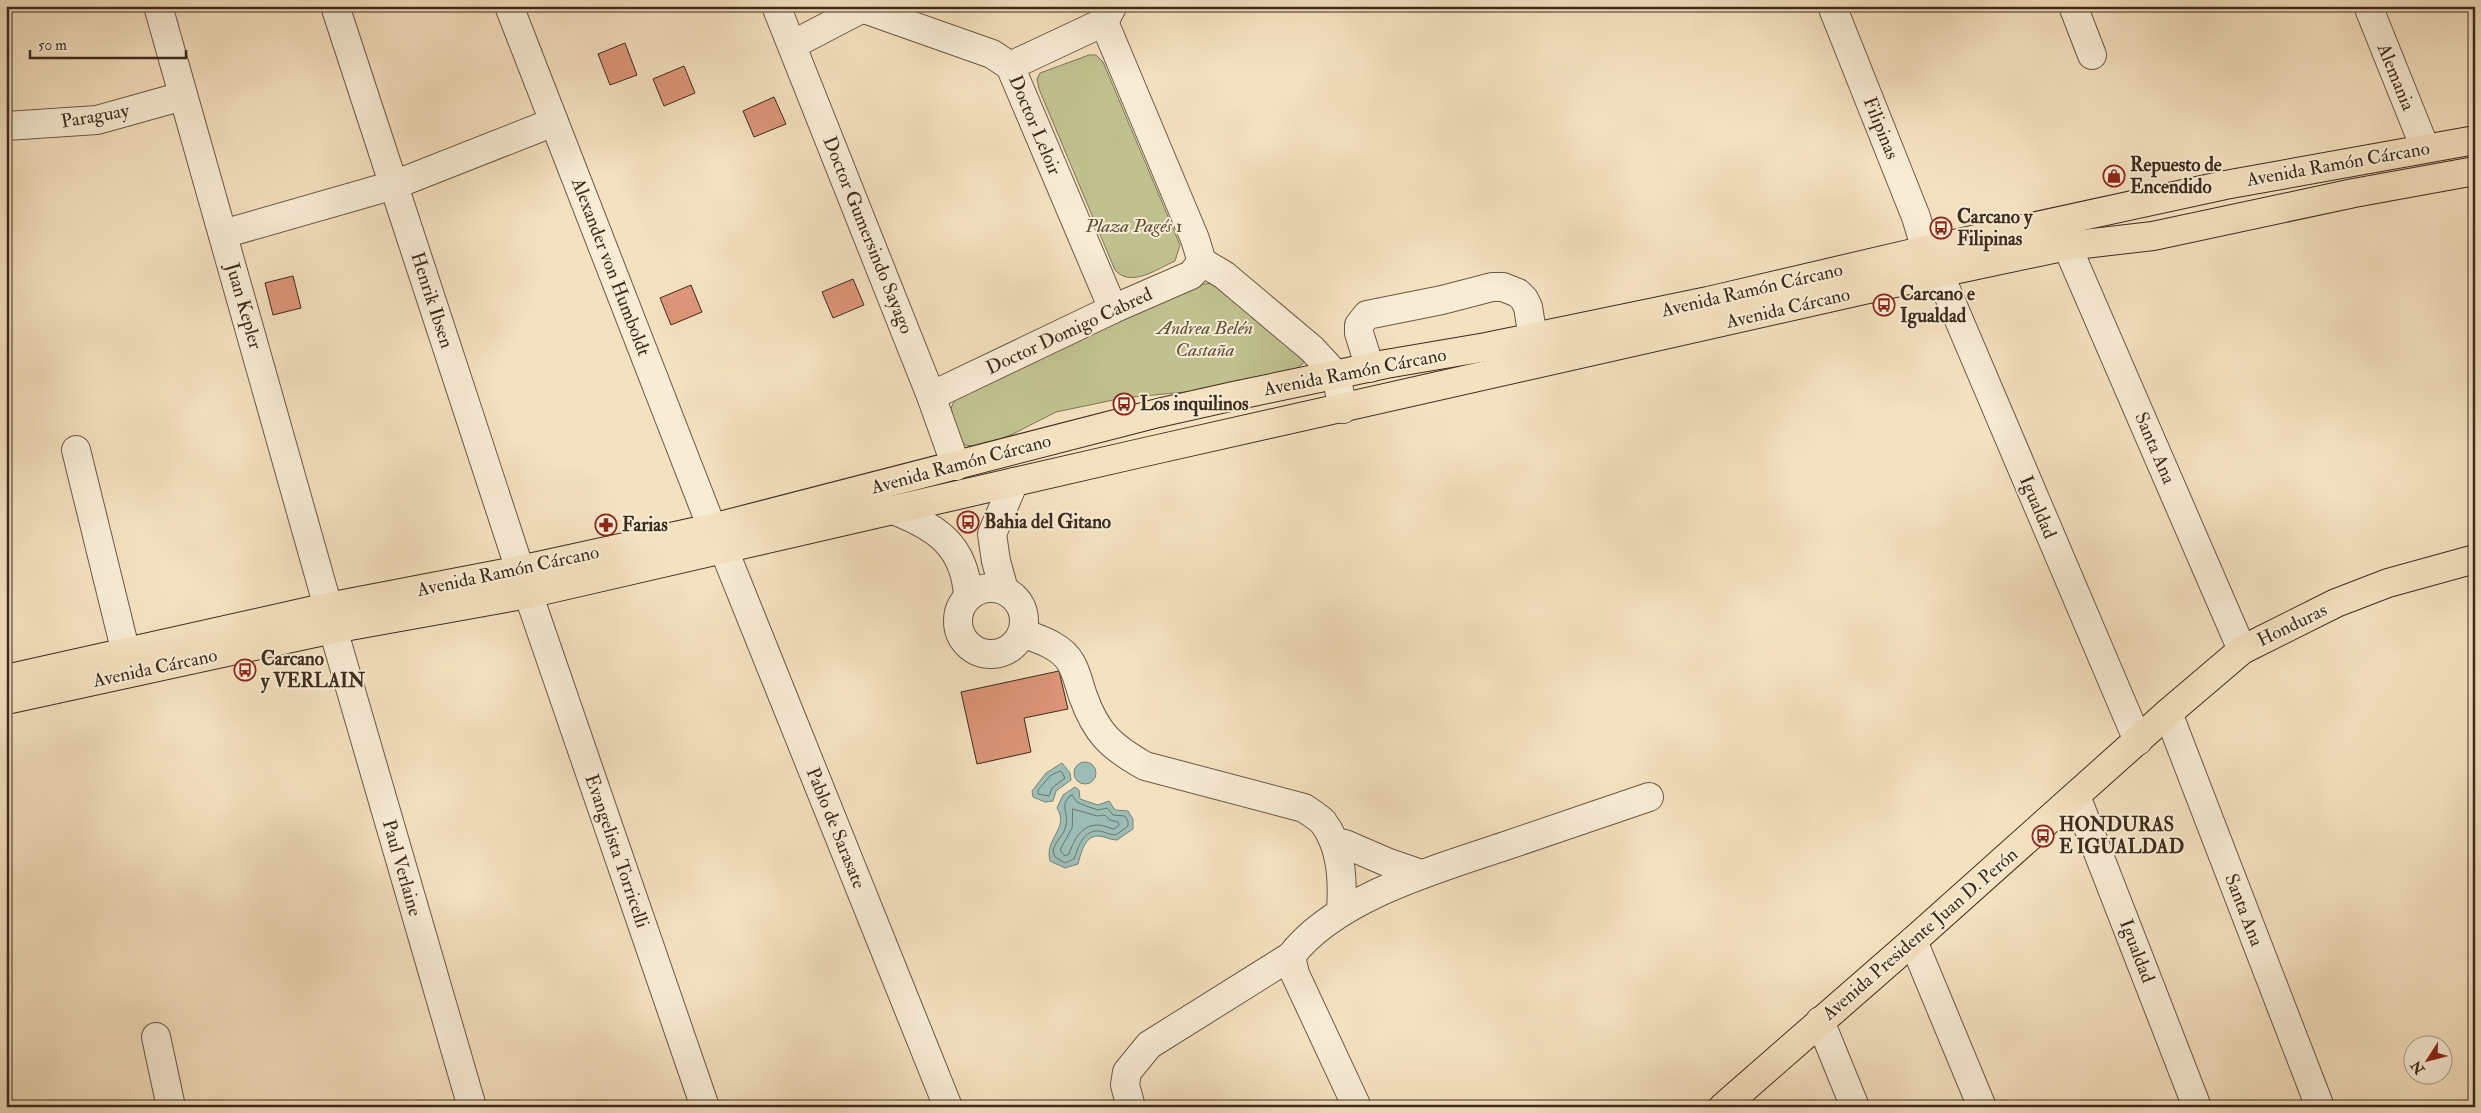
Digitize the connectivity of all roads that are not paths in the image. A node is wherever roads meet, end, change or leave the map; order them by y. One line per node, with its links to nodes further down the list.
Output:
1 (158, 6): 13 (street, Juan Kepler)
2 (335, 6): 19 (street, Henrik Ibsen)
3 (509, 6): 14 (street, Alexander von Humboldt)
4 (776, 6): 10 (street, Doctor Gumersindo Sayago)
5 (1832, 6): 22 (street, Filipinas)
6 (2073, 6): 11 (street)
7 (2368, 6): 17 (street, Alemania)
8 (859, 8): 10 (street); 12 (street, Doctor Leloir)
9 (1108, 14): 12 (street); 23 (street)
10 (792, 45): 30 (street, Doctor Gumersindo Sayago)
11 (2092, 55)
12 (1010, 66): 25 (street, Doctor Leloir)
13 (183, 96): 15 (street, Paraguay); 20 (street, Juan Kepler)
14 (554, 122): 19 (street); 38 (street, Alexander von Humboldt)
15 (6, 126)
16 (2475, 140): 17 (main road, Avenida Ramón Cárcano)
17 (2425, 148): 22 (main road, Avenida Ramón Cárcano)
18 (2475, 171): 21 (main road, Avenida Ramón Cárcano)
19 (394, 185): 20 (street); 41 (street, Henrik Ibsen)
20 (223, 234): 44 (street, Juan Kepler)
21 (2068, 246): 24 (main road, Avenida Cárcano); 46 (street, Santa Ana)
22 (1926, 250): 26 (main road, Avenida Ramón Cárcano)
23 (1202, 262): 25 (street, Doctor Domigo Cabred); 29 (street)
24 (1939, 273): 27 (main road, Avenida Cárcano); 51 (street, Igualdad)
25 (1113, 309): 30 (street, Doctor Domigo Cabred)
26 (1533, 338): 28 (main road, Avenida Ramón Cárcano); 28 (street)
27 (1538, 365): 31 (main road, Avenida Ramón Cárcano)
28 (1370, 368): 29 (main road, Avenida Ramón Cárcano)
29 (1336, 375): 31 (street); 33 (main road); 34 (main road, Avenida Ramón Cárcano)
30 (932, 396): 34 (street, Doctor Gumersindo Sayago)
31 (1343, 409): 33 (main road, Avenida Ramón Cárcano)
32 (76, 450): 47 (street)
33 (1145, 452): 35 (main road, Avenida Ramón Cárcano)
34 (956, 466): 38 (main road, Avenida Ramón Cárcano)
35 (1014, 482): 36 (main road, Avenida Ramón Cárcano); 37 (street)
36 (893, 510): 38 (main road, Avenida Ramón Cárcano); 39 (street)
37 (992, 534): 39 (street); 42 (street)
38 (718, 539): 41 (main road, Avenida Ramón Cárcano); 64 (street, Pablo de Sarasate)
39 (952, 545): 43 (street)
40 (2475, 559): 46 (main road, Honduras)
41 (524, 582): 44 (main road, Avenida Ramón Cárcano); 63 (street, Evangelista Torricelli)
42 (1004, 590): 43 (street); 45 (street)
43 (968, 596): 45 (street)
44 (330, 618): 47 (main road, Avenida Ramón Cárcano); 49 (main road, Avenida Cárcano); 62 (street, Paul Verlaine)
45 (1022, 633): 54 (street)
46 (2242, 650): 50 (main road, Honduras)
47 (126, 653): 48 (main road, Avenida Ramón Cárcano)
48 (6, 678)
49 (6, 700)
50 (2168, 712): 51 (main road, Honduras); 71 (street, Santa Ana)
51 (2138, 741): 52 (main road, Avenida Presidente Juan D. Perón)
52 (2076, 796): 57 (main road, Avenida Presidente Juan D. Perón); 70 (street, Igualdad)
53 (1649, 797): 55 (street)
54 (1334, 842): 55 (street); 56 (street)
55 (1421, 874): 56 (street)
56 (1341, 911): 58 (street)
57 (1913, 941): 59 (main road, Avenida Presidente Juan D. Perón); 69 (street)
58 (1291, 956): 65 (street); 66 (street)
59 (1820, 1021): 67 (main road, Avenida Presidente Juan D. Perón); 68 (street)
60 (156, 1037): 61 (street)
61 (171, 1107)
62 (472, 1107)
63 (705, 1107)
64 (948, 1107)
65 (1131, 1107)
66 (1357, 1107)
67 (1723, 1107)
68 (1856, 1107)
69 (1982, 1107)
70 (2198, 1107)
71 (2320, 1107)

